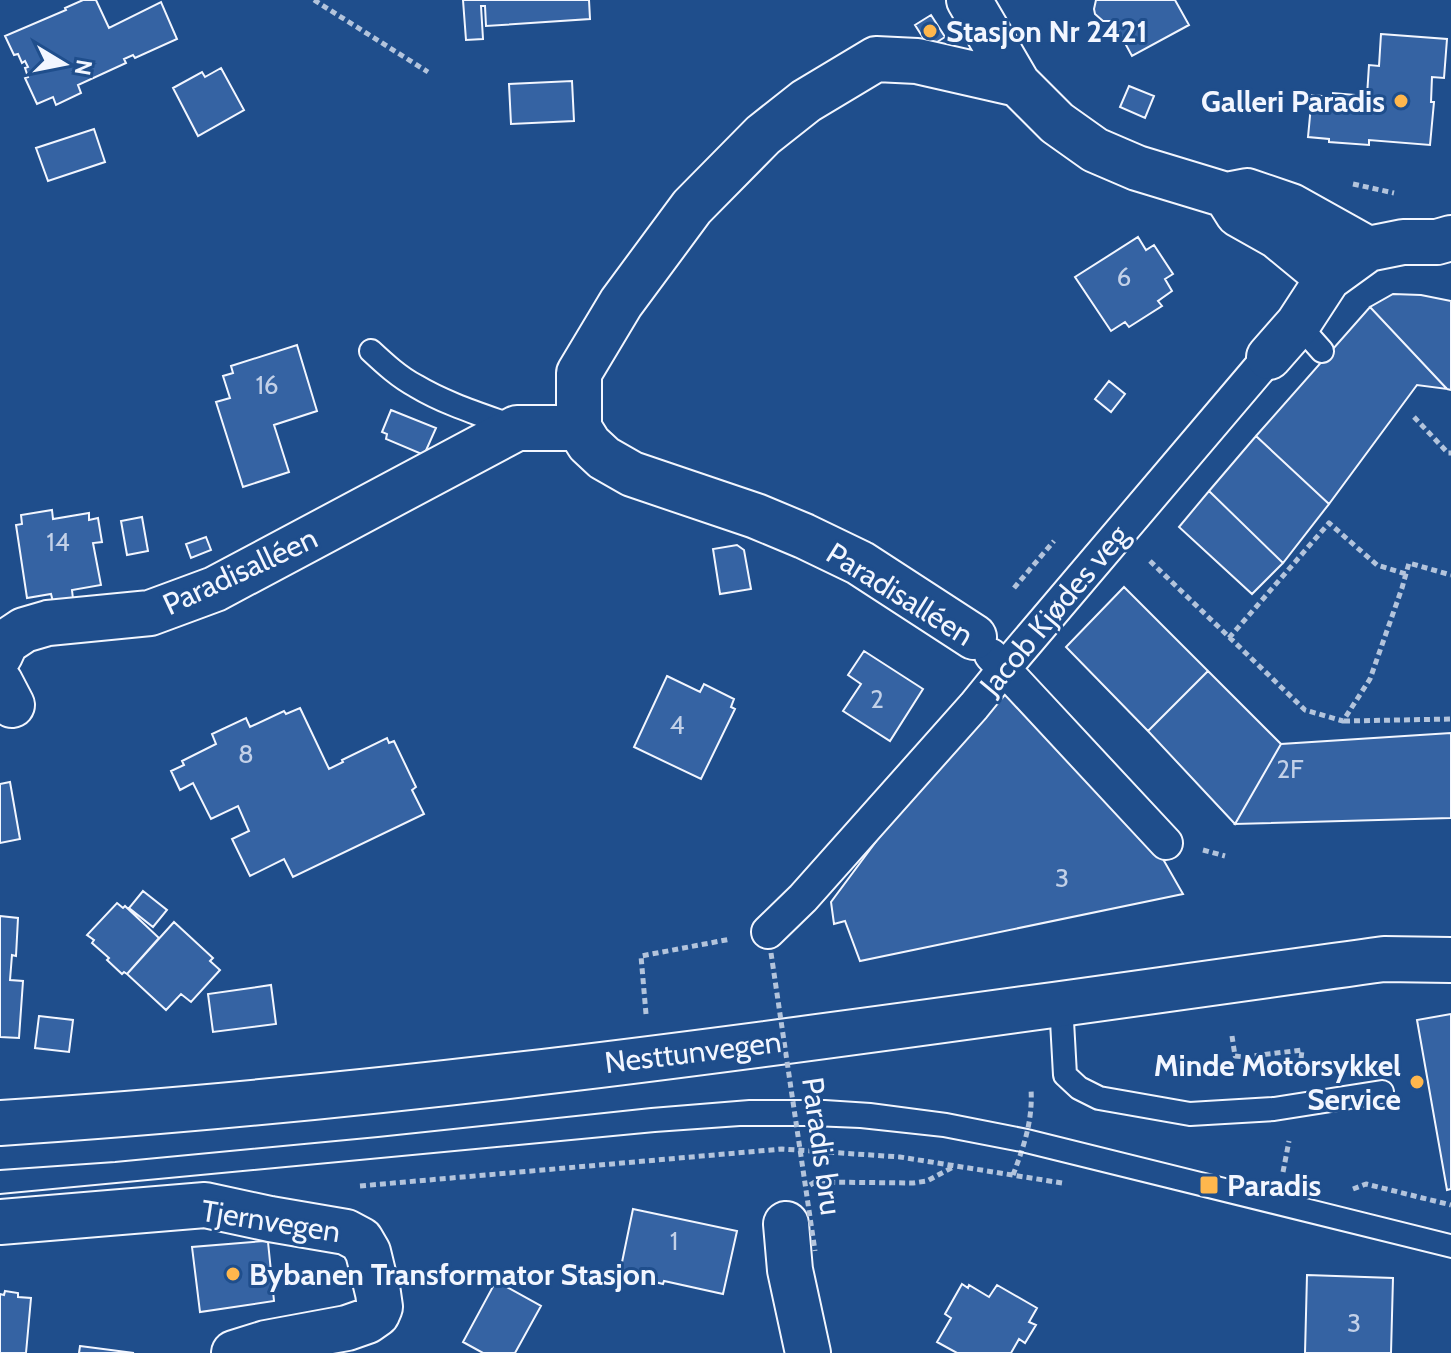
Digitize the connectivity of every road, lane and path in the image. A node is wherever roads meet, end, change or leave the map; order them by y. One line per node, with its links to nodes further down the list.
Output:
1 (314, 0): 3 (path)
2 (969, 0): 4 (street)
3 (428, 72)
4 (1018, 84): 7 (street); 15 (street)
5 (1350, 184): 6 (path)
6 (1407, 194)
7 (1226, 195): 9 (street); 10 (street)
8 (1446, 245): 9 (street, Jacob Kjødes veg)
9 (1368, 249): 10 (street, Jacob Kjødes veg)
10 (1328, 278): 12 (street, Jacob Kjødes veg)
11 (371, 351): 14 (lane, Paradisalléen)
12 (1269, 357): 17 (street, Jacob Kjødes veg)
13 (1414, 417): 16 (path)
14 (517, 428): 15 (street, Paradisalléen); 22 (street, Paradisalléen)
15 (579, 428): 20 (street, Paradisalléen)
16 (1451, 453)
17 (1120, 531): 21 (path); 23 (street, Jacob Kjødes veg)
18 (1406, 574): 19 (path); 21 (path); 25 (path)
19 (1451, 575)
20 (974, 637): 23 (street, Paradisalléen)
21 (1229, 638): 25 (path)
22 (0, 655)
23 (1004, 669): 26 (street, Paradisalléen); 28 (street, Jacob Kjødes veg)
24 (1451, 719): 25 (path)
25 (1343, 721)
26 (1166, 843)
27 (1451, 929): 29 (street, Nesttunvegen)
28 (770, 942): 32 (path); 45 (path, Paradis bru, bridge)
29 (1384, 959): 30 (street, Nesttunvegen); 31 (street, Nesttunvegen)
30 (1451, 960)
31 (1061, 1003): 35 (lane); 37 (street, Nesttunvegen)
32 (646, 1015)
33 (1232, 1036): 34 (path)
34 (1302, 1050)
35 (1382, 1092)
36 (1032, 1108): 39 (path)
37 (0, 1123)
38 (956, 1165): 39 (path); 41 (path); 45 (path)
39 (1013, 1175): 40 (path)
40 (1062, 1183)
41 (359, 1186)
42 (1353, 1189): 43 (path)
43 (1451, 1205)
44 (0, 1222): 46 (street, Tjernvegen)
45 (800, 1238): 47 (street)
46 (234, 1353)
47 (808, 1353)

